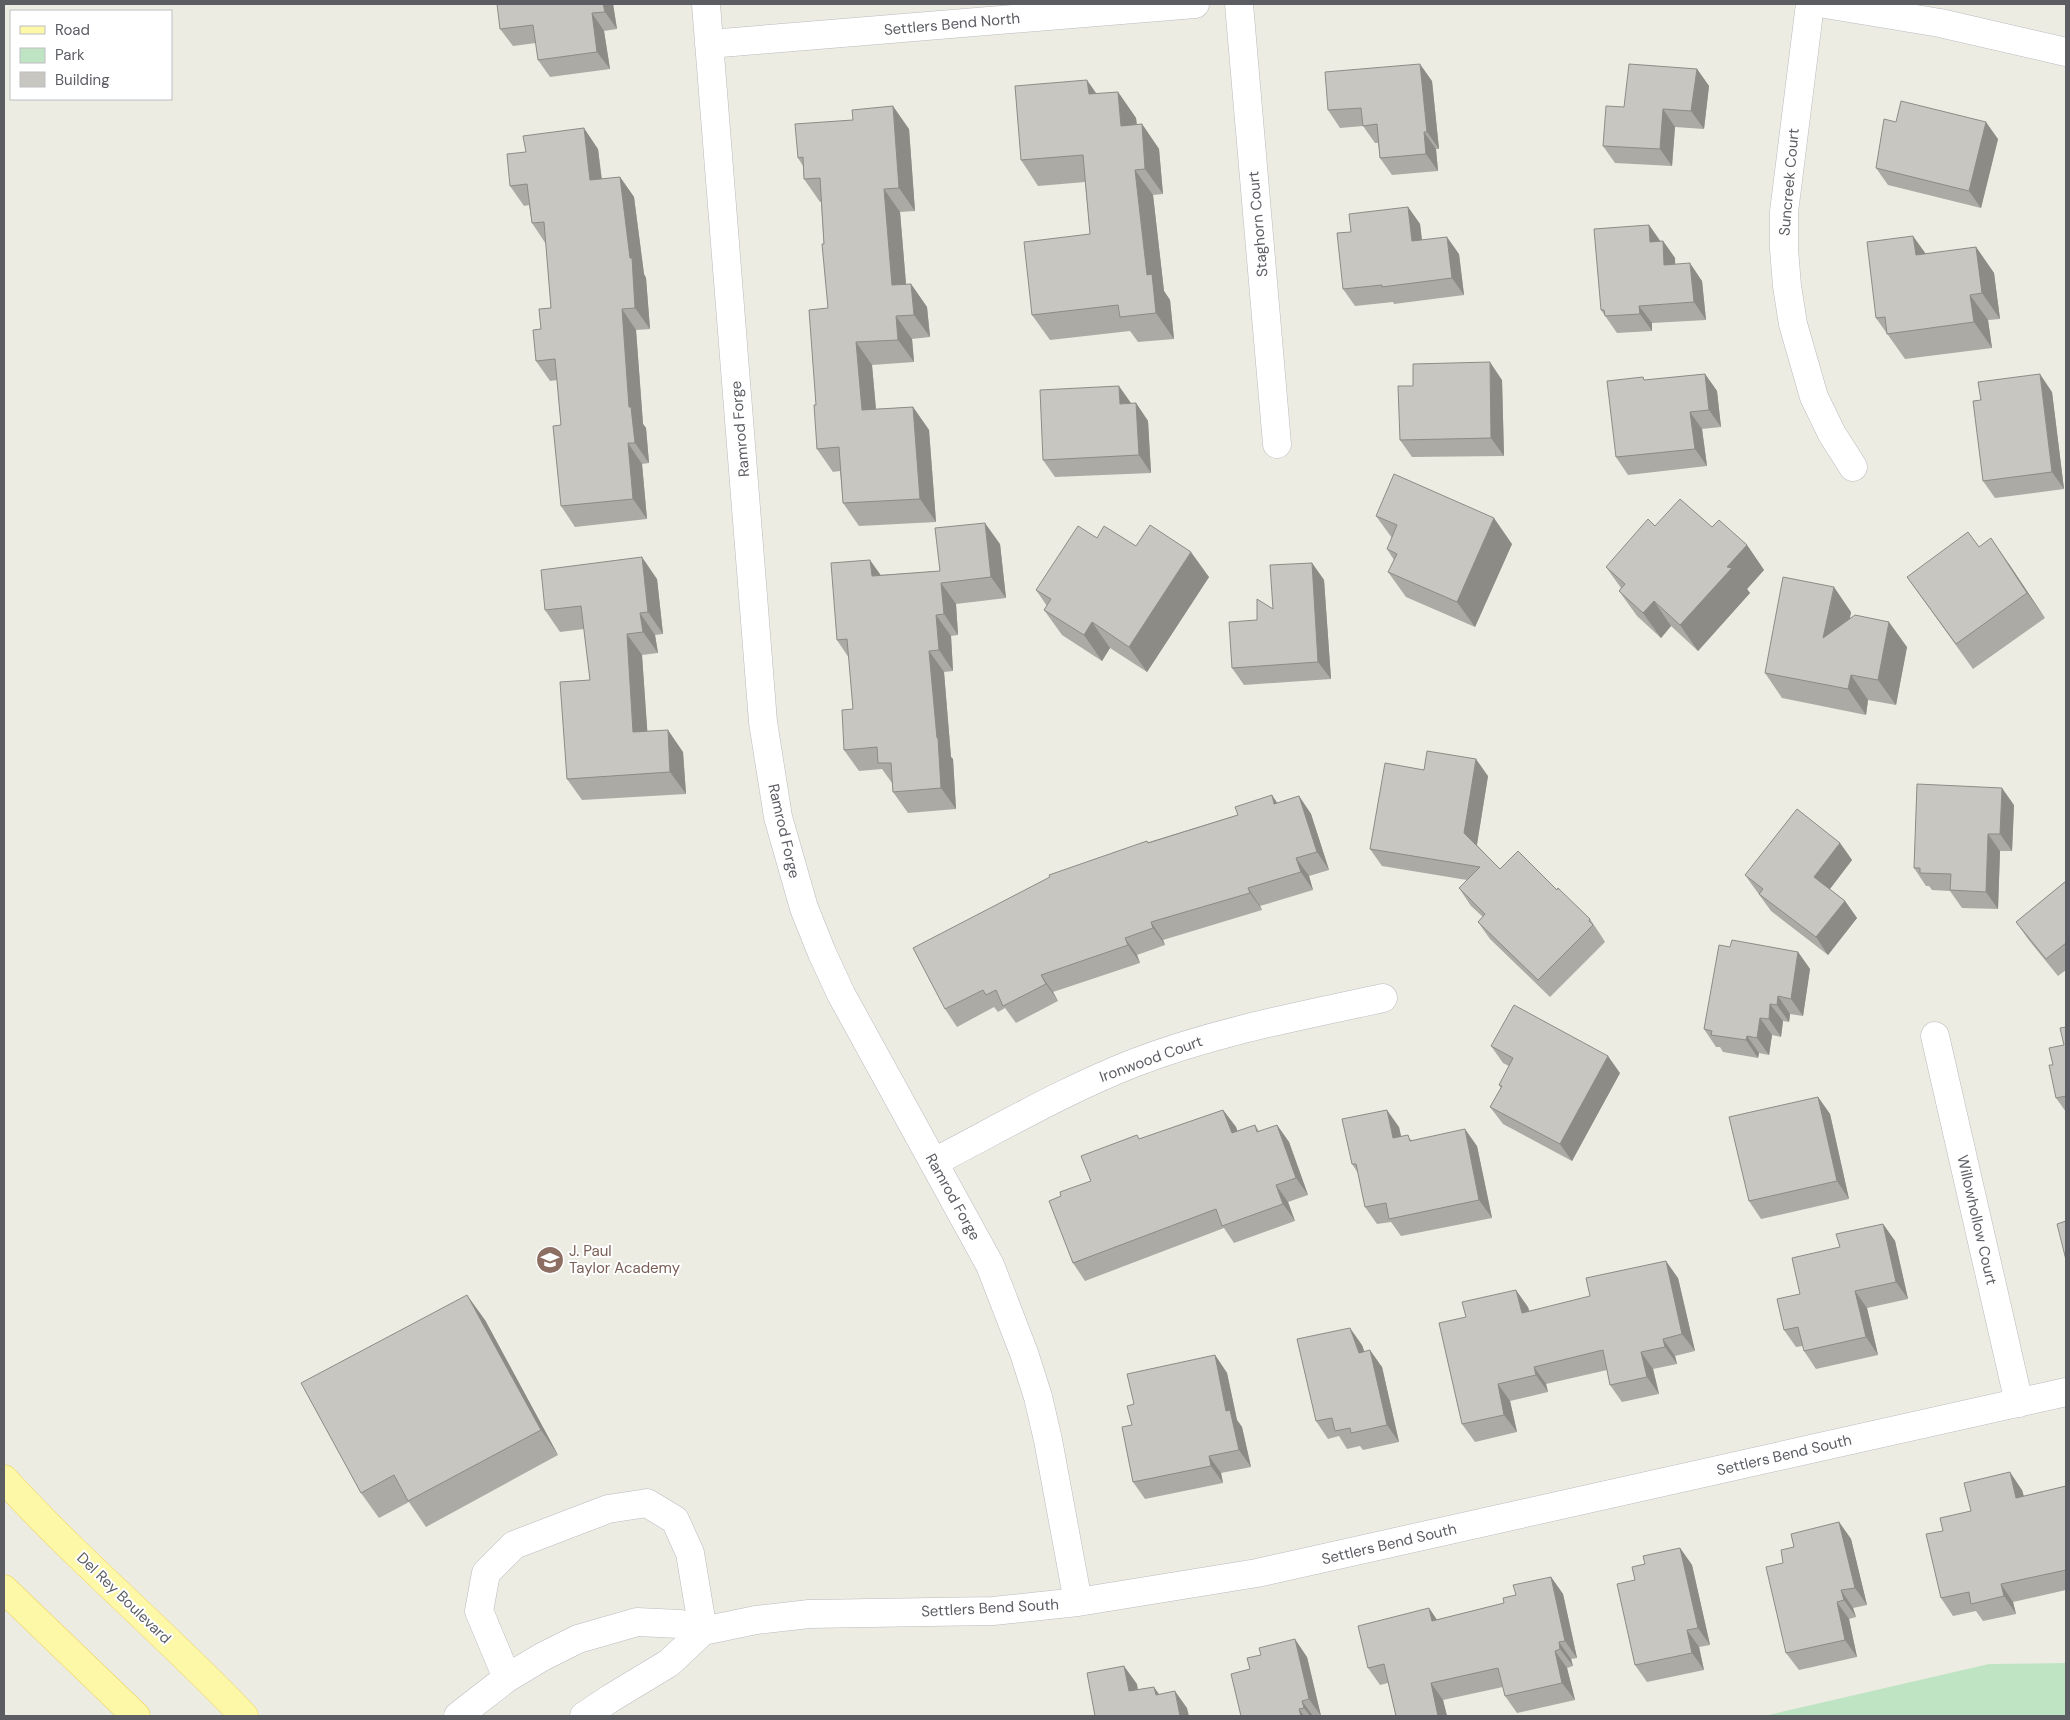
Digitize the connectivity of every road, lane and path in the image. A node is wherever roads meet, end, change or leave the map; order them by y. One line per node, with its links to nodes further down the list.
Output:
1 (706, 4): 6 (street, Ramrod Forge)
2 (1195, 4): 6 (street, Settlers Bend North)
3 (1240, 4): 8 (street, Staghorn Court)
4 (1810, 4): 9 (street, Suncreek Court)
5 (1826, 4): 7 (street)
6 (709, 44): 12 (street, Ramrod Forge)
7 (2066, 52)
8 (1277, 444)
9 (1853, 467)
10 (1383, 998): 12 (street, Ironwood Court)
11 (1935, 1036): 14 (street, Willowhollow Court)
12 (934, 1162): 17 (street, Ramrod Forge)
13 (2066, 1392): 14 (street, Settlers Bend South)
14 (2019, 1403): 17 (street, Settlers Bend South)
15 (4, 1479): 21 (main road, Del Rey Boulevard)
16 (4, 1589): 20 (main road)
17 (1078, 1602): 18 (street, Settlers Bend South)
18 (703, 1631): 19 (street, Settlers Bend South); 19 (street); 23 (street)
19 (507, 1678): 22 (street, Settlers Bend South)
20 (136, 1716)
21 (244, 1716)
22 (458, 1716)
23 (584, 1716)

